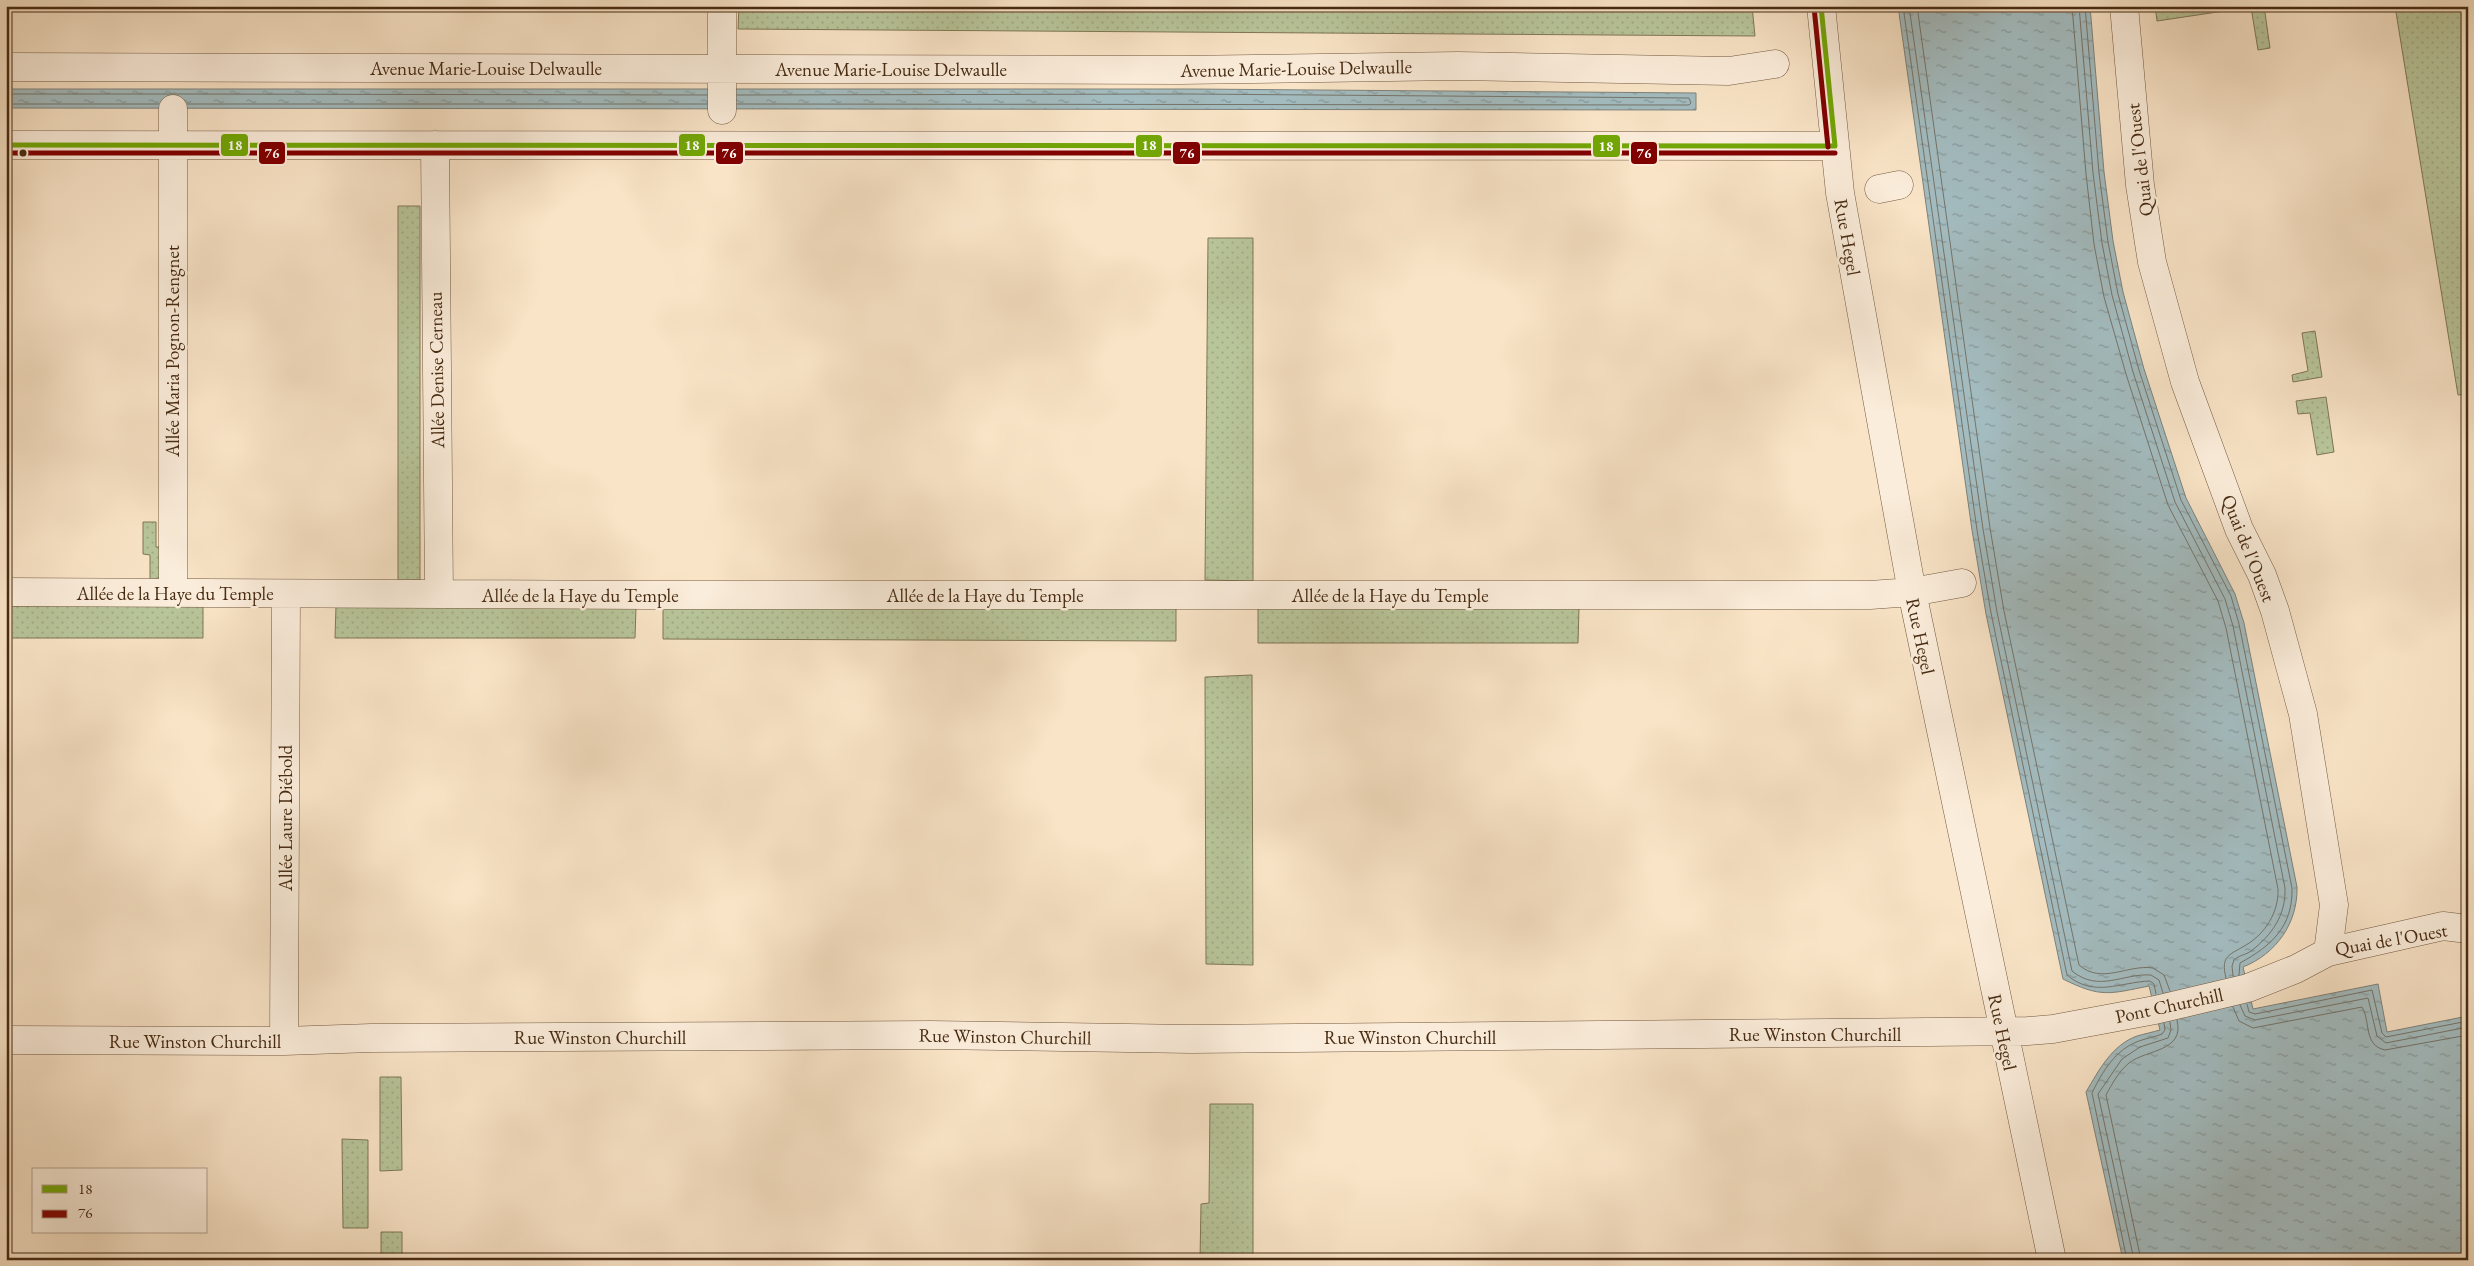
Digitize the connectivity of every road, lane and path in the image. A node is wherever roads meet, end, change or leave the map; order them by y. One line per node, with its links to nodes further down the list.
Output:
1 (722, 6): 6 (street)
2 (1821, 6): 11 (street, Rue Hegel)
3 (2124, 6): 19 (street, Quai de l'Ouest)
4 (1775, 64): 6 (street, Avenue Marie-Louise Delwaulle)
5 (6, 67): 6 (street, Avenue Marie-Louise Delwaulle)
6 (722, 90)
7 (173, 109): 9 (street, Allée Maria Pognon-Rengnet)
8 (6, 145): 9 (street)
9 (172, 145): 10 (street); 14 (street, Allée Maria Pognon-Rengnet)
10 (435, 145): 11 (street); 17 (street, Allée Denise Cerneau)
11 (1835, 146): 15 (street, Rue Hegel)
12 (1962, 583): 15 (street, Allée de la Haye du Temple)
13 (6, 592): 14 (street, Allée de la Haye du Temple)
14 (172, 592): 16 (street, Allée de la Haye du Temple)
15 (1912, 592): 17 (street, Allée de la Haye du Temple); 20 (street, Rue Hegel)
16 (286, 594): 17 (street, Allée de la Haye du Temple); 22 (street, Allée Laure Diébold)
17 (439, 594)
18 (2468, 929): 19 (street, Quai de l'Ouest)
19 (2328, 952): 20 (street, Pont Churchill)
20 (2004, 1032): 22 (street, Rue Winston Churchill); 23 (street, Rue Hegel)
21 (6, 1040): 22 (street, Rue Winston Churchill)
22 (284, 1041)
23 (2052, 1260)

